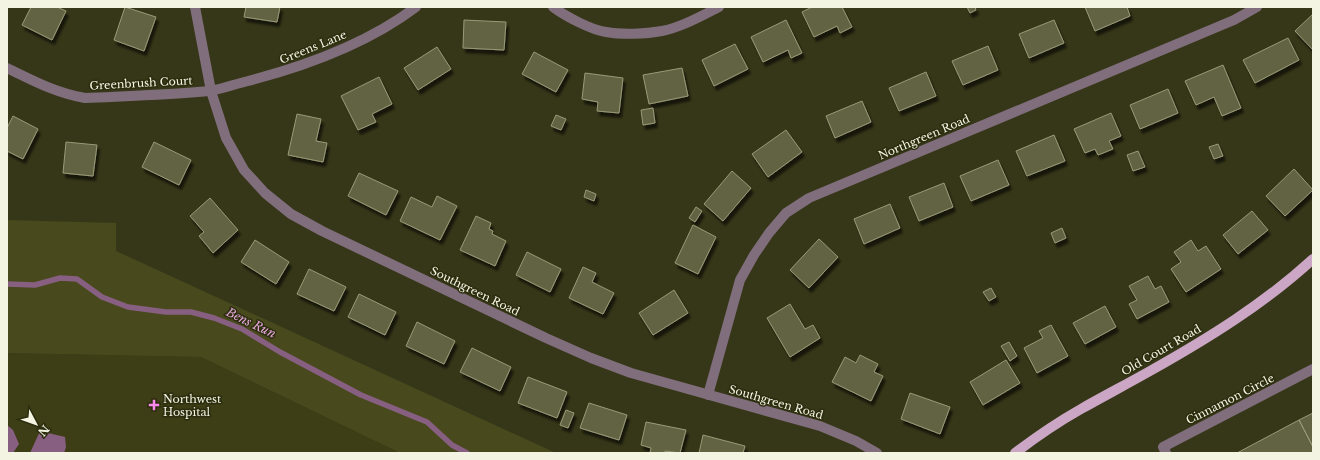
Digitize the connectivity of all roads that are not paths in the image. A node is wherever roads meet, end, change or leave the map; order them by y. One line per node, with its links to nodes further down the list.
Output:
1 (195, 7): 7 (street, Southgreen Road)
2 (416, 7): 7 (street, Greens Lane)
3 (553, 7): 4 (street)
4 (719, 7)
5 (1257, 7): 10 (street, Northgreen Road)
6 (7, 68): 7 (street, Greenbrush Court)
7 (211, 91): 10 (street, Southgreen Road)
8 (1313, 259): 12 (main road, Old Court Road)
9 (1313, 369): 13 (street, Cinnamon Circle)
10 (708, 395): 11 (street, Southgreen Road)
11 (877, 453)
12 (1015, 453)
13 (1166, 453)

